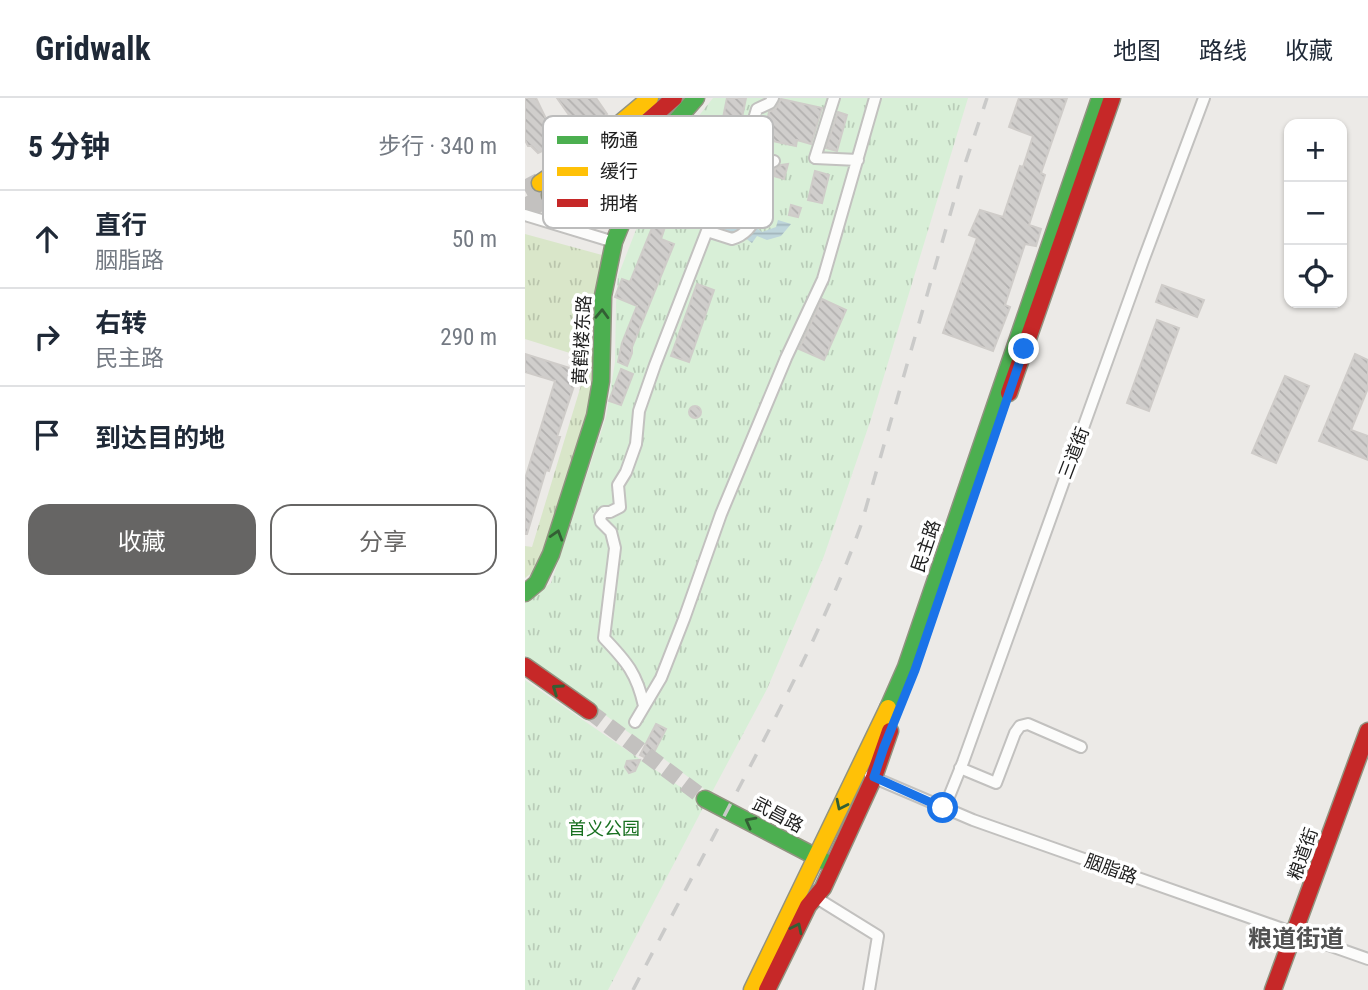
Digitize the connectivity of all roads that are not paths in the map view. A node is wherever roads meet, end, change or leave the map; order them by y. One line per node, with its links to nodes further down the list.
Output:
1 (650, 98): 10 (main road)
2 (674, 98): 11 (main road)
3 (696, 98): 12 (main road, 黄鹤楼东路)
4 (773, 98): 13 (street)
5 (834, 98): 14 (street)
6 (875, 98): 14 (street)
7 (1100, 98): 31 (main road, 民主路)
8 (1112, 98): 32 (main road, 民主路)
9 (1204, 98): 30 (street, 三道街)
10 (629, 116)
11 (655, 116)
12 (680, 116)
13 (755, 116)
14 (858, 160): 25 (street)
15 (525, 215): 16 (street)
16 (543, 220)
17 (568, 228): 22 (street)
18 (620, 228): 22 (main road, 黄鹤楼东路)
19 (708, 228): 21 (street)
20 (747, 228): 21 (street)
21 (707, 231): 25 (street)
22 (614, 242): 23 (main road, 黄鹤楼东路, one-way to 22)
23 (525, 593)
24 (525, 666): 26 (main road, one-way to 24)
25 (644, 706): 27 (street)
26 (589, 711)
27 (635, 722)
28 (1368, 731): 38 (main road, 粮道街)
29 (1081, 747): 30 (street)
30 (960, 768): 34 (street, 三道街)
31 (858, 770): 32 (street, 胭脂路); 35 (main road, 民主路, one-way to 35)
32 (874, 777): 34 (street, 胭脂路); 36 (main road, 民主路)
33 (705, 799): 35 (main road, 武昌路, one-way to 33)
34 (943, 808): 38 (street, 胭脂路)
35 (815, 857): 36 (main road, 武昌路); 40 (main road, 民主路)
36 (832, 865): 37 (main road, 民主路)
37 (815, 897): 41 (main road, 民主路, one-way to 37); 42 (street)
38 (1294, 934): 39 (street, 胭脂路); 43 (main road, 粮道街)
39 (1368, 959)
40 (752, 990)
41 (767, 990)
42 (869, 990)
43 (1273, 990)

